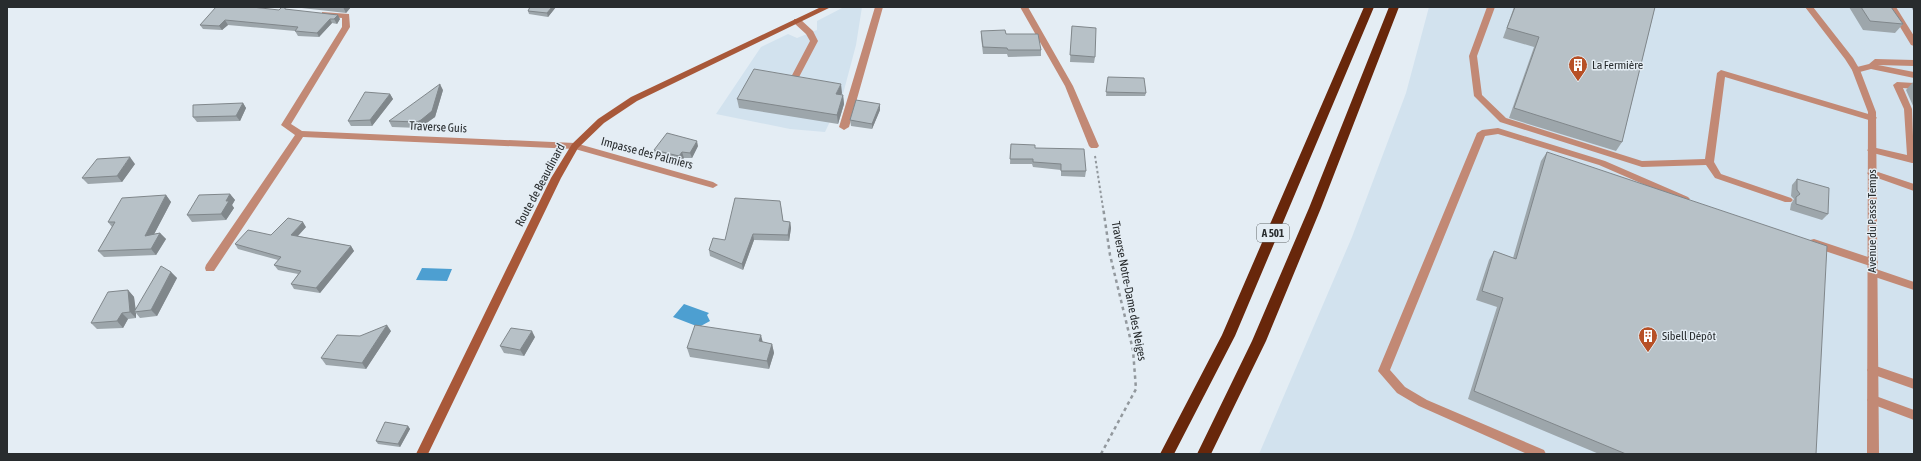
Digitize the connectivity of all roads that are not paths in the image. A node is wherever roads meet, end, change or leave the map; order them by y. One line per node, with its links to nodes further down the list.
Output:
1 (827, 7): 10 (street, Route de Beaudinard)
2 (879, 7): 19 (street)
3 (1024, 7): 22 (street)
4 (1369, 7): 40 (highway, A 501)
5 (1394, 7): 41 (highway, A 501)
6 (1491, 7): 24 (street)
7 (1809, 7): 14 (street, Avenue du Passe Temps)
8 (1892, 7): 11 (street)
9 (314, 13): 20 (street)
10 (797, 21): 16 (street); 21 (street, Route de Beaudinard)
11 (1914, 43)
12 (1914, 64): 13 (street)
13 (1871, 66): 14 (street); 15 (street)
14 (1856, 70): 18 (street, Avenue du Passe Temps)
15 (1914, 75)
16 (794, 79)
17 (1914, 86): 25 (street)
18 (1872, 118): 23 (street, Avenue du Passe Temps); 24 (street)
19 (844, 128)
20 (300, 134): 21 (street, Traverse Guis); 32 (street)
21 (575, 146): 27 (street, Impasse des Palmiers); 39 (street, Route de Beaudinard)
22 (1094, 146)
23 (1872, 150): 25 (street); 26 (street, Avenue du Passe Temps)
24 (1709, 162): 29 (street)
25 (1913, 163)
26 (1872, 173): 28 (street); 33 (street, Avenue du Passe Temps)
27 (713, 185)
28 (1914, 188)
29 (1788, 200)
30 (1697, 204): 42 (street)
31 (1807, 240): 33 (street)
32 (210, 268)
33 (1873, 268): 34 (street); 35 (street, Avenue du Passe Temps)
34 (1914, 286)
35 (1873, 370): 36 (street); 37 (street, Avenue du Passe Temps)
36 (1914, 384)
37 (1873, 400): 38 (street); 43 (street, Avenue du Passe Temps)
38 (1914, 415)
39 (422, 454)
40 (1167, 454)
41 (1204, 454)
42 (1540, 454)
43 (1873, 454)

